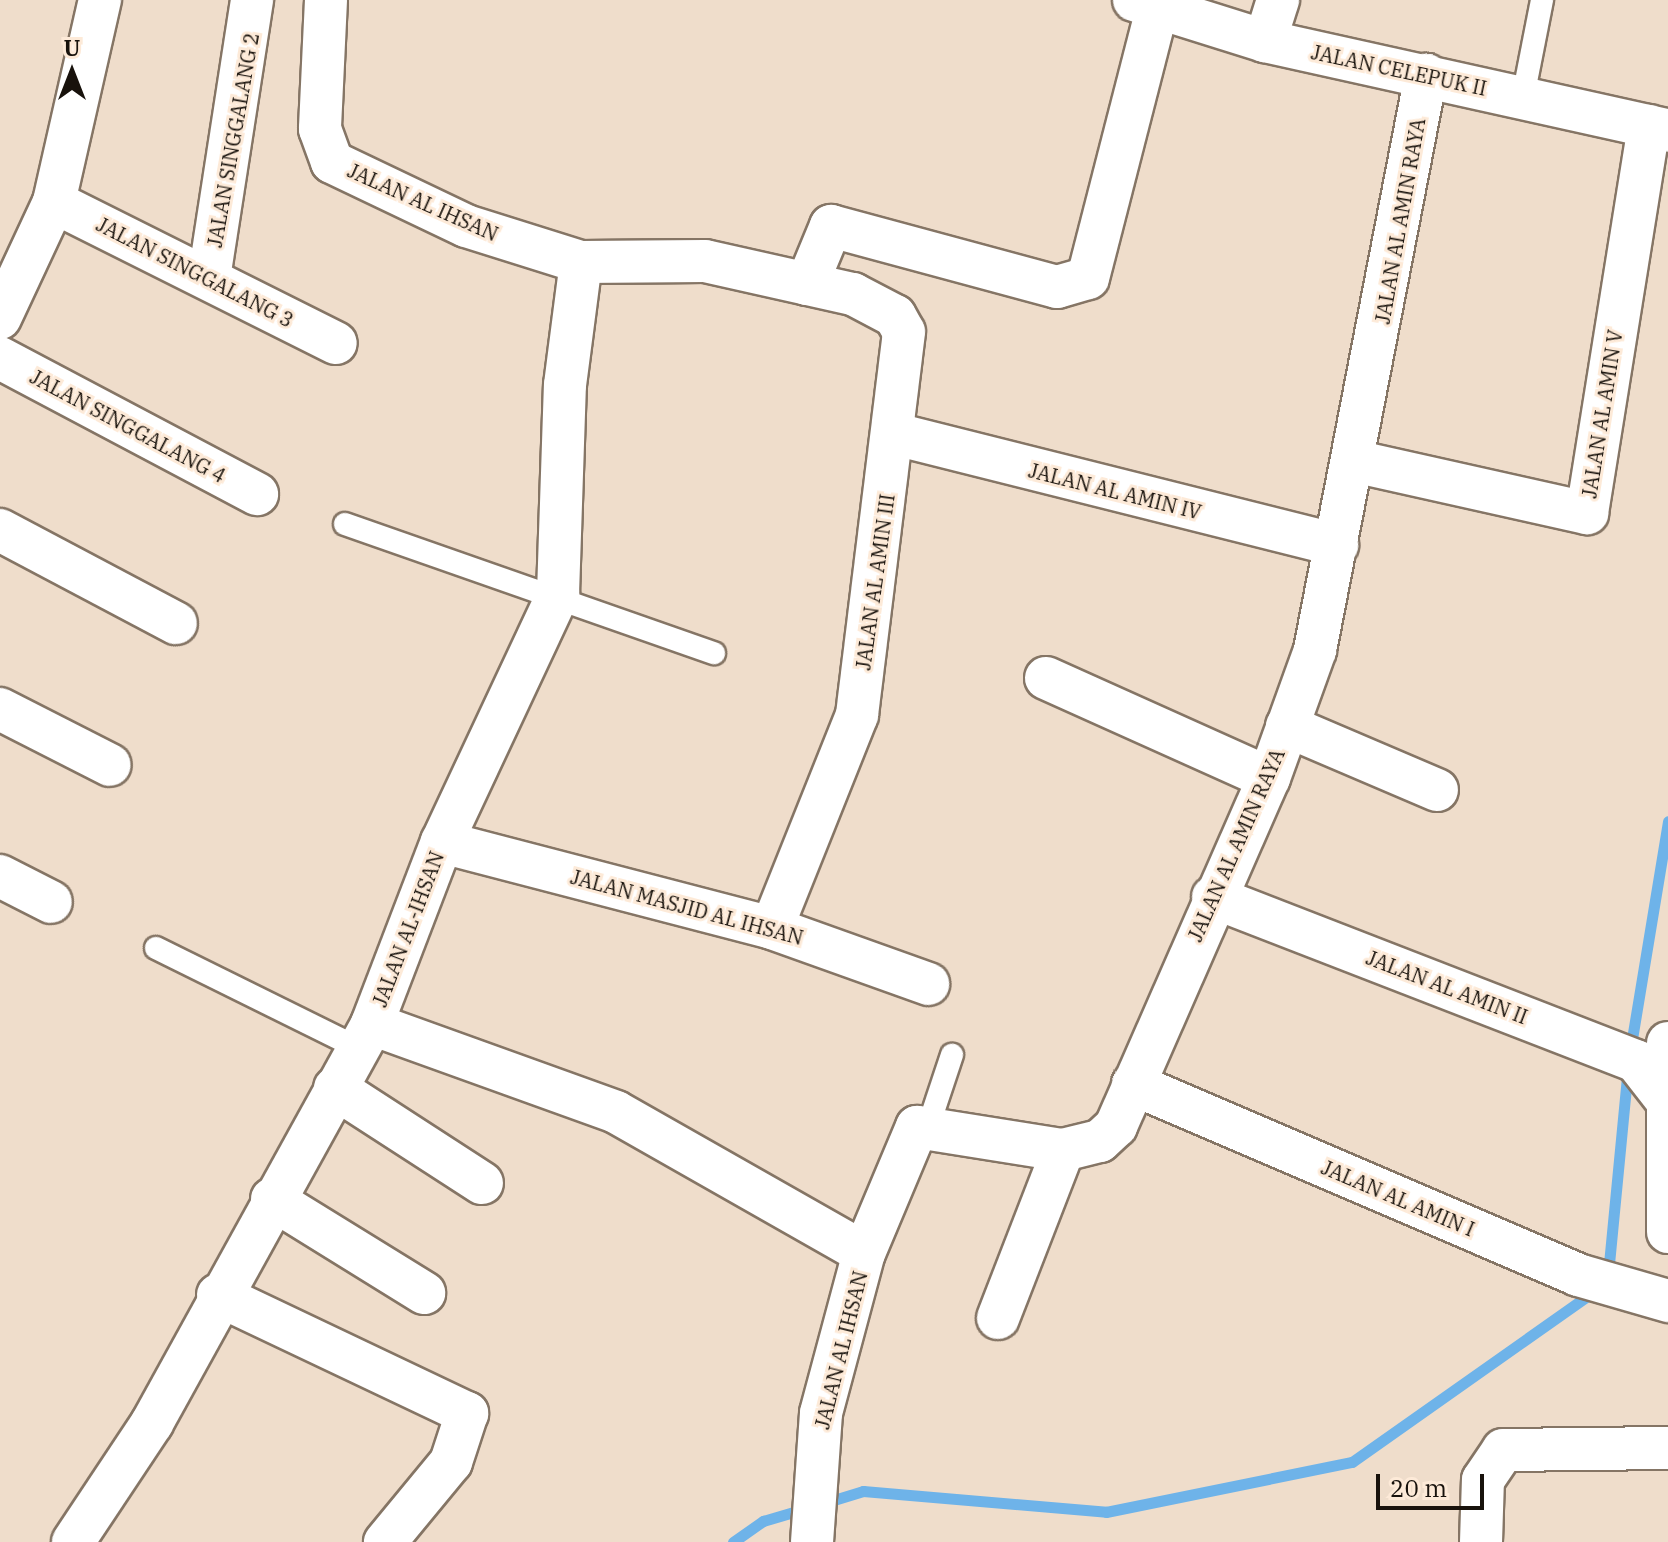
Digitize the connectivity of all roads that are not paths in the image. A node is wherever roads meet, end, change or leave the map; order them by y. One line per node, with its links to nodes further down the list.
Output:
1 (98, 0): 11 (street)
2 (326, 0): 12 (street, JALAN AL IHSAN)
3 (1278, 0): 7 (street)
4 (1542, 0): 9 (lane)
5 (253, 1): 13 (street, JALAN SINGGALANG 2)
6 (1145, 4): 7 (street, JALAN CELEPUK II); 14 (street)
7 (1265, 41): 8 (street, JALAN CELEPUK II)
8 (1426, 75): 9 (street, JALAN CELEPUK II); 19 (street, JALAN AL AMIN RAYA)
9 (1523, 97): 10 (street, JALAN CELEPUK II)
10 (1659, 128): 19 (street, JALAN AL AMIN V)
11 (54, 202): 13 (street, JALAN SINGGALANG 3); 15 (street)
12 (581, 262): 14 (street, JALAN AL AMIN III); 24 (street, JALAN AL-IHSAN)
13 (209, 278): 16 (street, JALAN SINGGALANG 3)
14 (807, 284): 18 (street, JALAN AL AMIN III)
15 (0, 318)
16 (336, 343)
17 (0, 358): 20 (street, JALAN SINGGALANG 4)
18 (895, 434): 23 (street, JALAN AL AMIN IV); 37 (street, JALAN AL AMIN III)
19 (1354, 461): 23 (street, JALAN AL AMIN RAYA)
20 (257, 494)
21 (345, 524): 24 (lane)
22 (0, 530): 25 (street)
23 (1337, 545): 29 (street, JALAN AL AMIN RAYA)
24 (558, 594): 26 (lane); 33 (street, JALAN AL-IHSAN)
25 (176, 623)
26 (714, 653)
27 (1046, 678): 31 (street)
28 (0, 709): 30 (street)
29 (1287, 726): 31 (street, JALAN AL AMIN RAYA); 32 (street)
30 (110, 765)
31 (1269, 778): 35 (street, JALAN AL AMIN RAYA)
32 (1437, 790)
33 (442, 842): 37 (street, JALAN MASJID AL IHSAN); 40 (street, JALAN AL-IHSAN)
34 (0, 876): 36 (street)
35 (1213, 897): 41 (street, JALAN AL AMIN II); 43 (street, JALAN AL AMIN RAYA)
36 (51, 902)
37 (772, 928): 39 (street, JALAN MASJID AL IHSAN)
38 (156, 948): 40 (lane)
39 (928, 984)
40 (365, 1036): 44 (street, JALAN AL-IHSAN); 51 (street)
41 (1652, 1052): 45 (street, JALAN AL AMIN II)
42 (952, 1055): 46 (lane)
43 (1133, 1084): 47 (street, JALAN AL AMIN RAYA); 54 (street, JALAN AL AMIN I)
44 (335, 1088): 48 (street); 49 (street, JALAN AL-IHSAN)
45 (1665, 1101): 50 (street)
46 (929, 1124): 47 (street, JALAN AL AMIN RAYA); 51 (street)
47 (1063, 1150): 55 (street)
48 (482, 1183)
49 (272, 1199): 52 (street); 53 (street, JALAN AL-IHSAN)
50 (1668, 1232)
51 (864, 1253): 59 (street, JALAN AL IHSAN)
52 (424, 1293)
53 (218, 1295): 57 (street, JALAN AL-IHSAN); 58 (street)
54 (1651, 1297)
55 (998, 1318)
56 (1668, 1448): 60 (street)
57 (73, 1542)
58 (385, 1542)
59 (812, 1542)
60 (1481, 1542)

